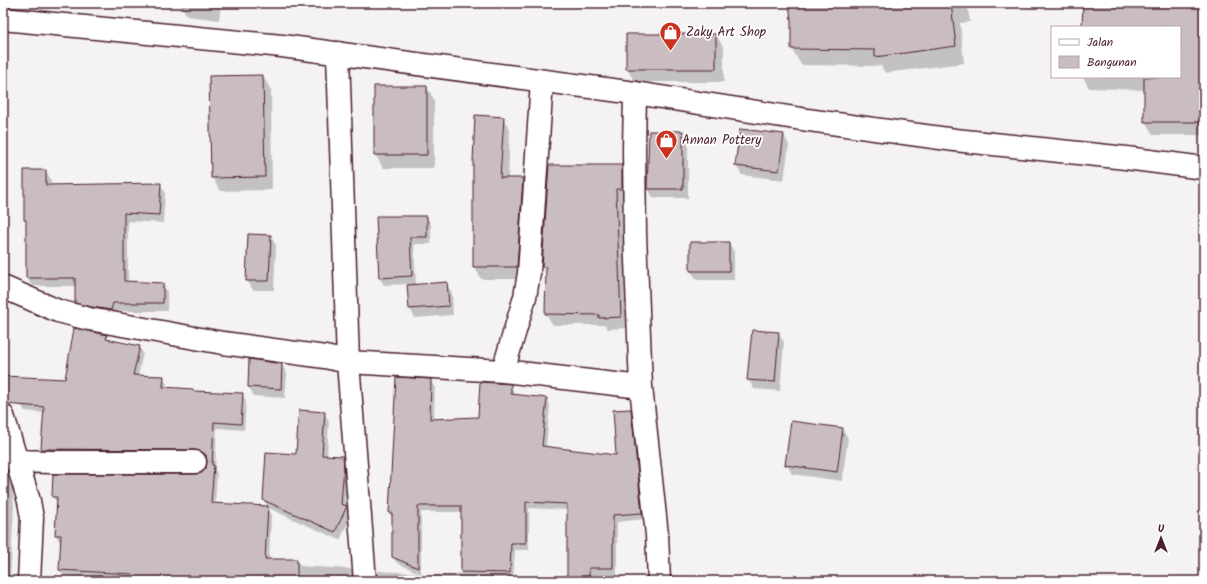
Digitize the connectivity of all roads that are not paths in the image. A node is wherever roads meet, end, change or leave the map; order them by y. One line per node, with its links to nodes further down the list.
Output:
1 (3, 19): 2 (street)
2 (338, 53): 3 (street); 7 (street)
3 (542, 81): 4 (street); 8 (street)
4 (635, 93): 5 (street); 9 (street)
5 (1204, 168)
6 (3, 288): 7 (street)
7 (348, 362): 8 (street); 14 (street)
8 (503, 371): 9 (street)
9 (641, 387): 15 (street)
10 (3, 416): 11 (street)
11 (16, 461): 12 (street); 13 (street)
12 (195, 462)
13 (29, 581)
14 (365, 581)
15 (659, 581)

